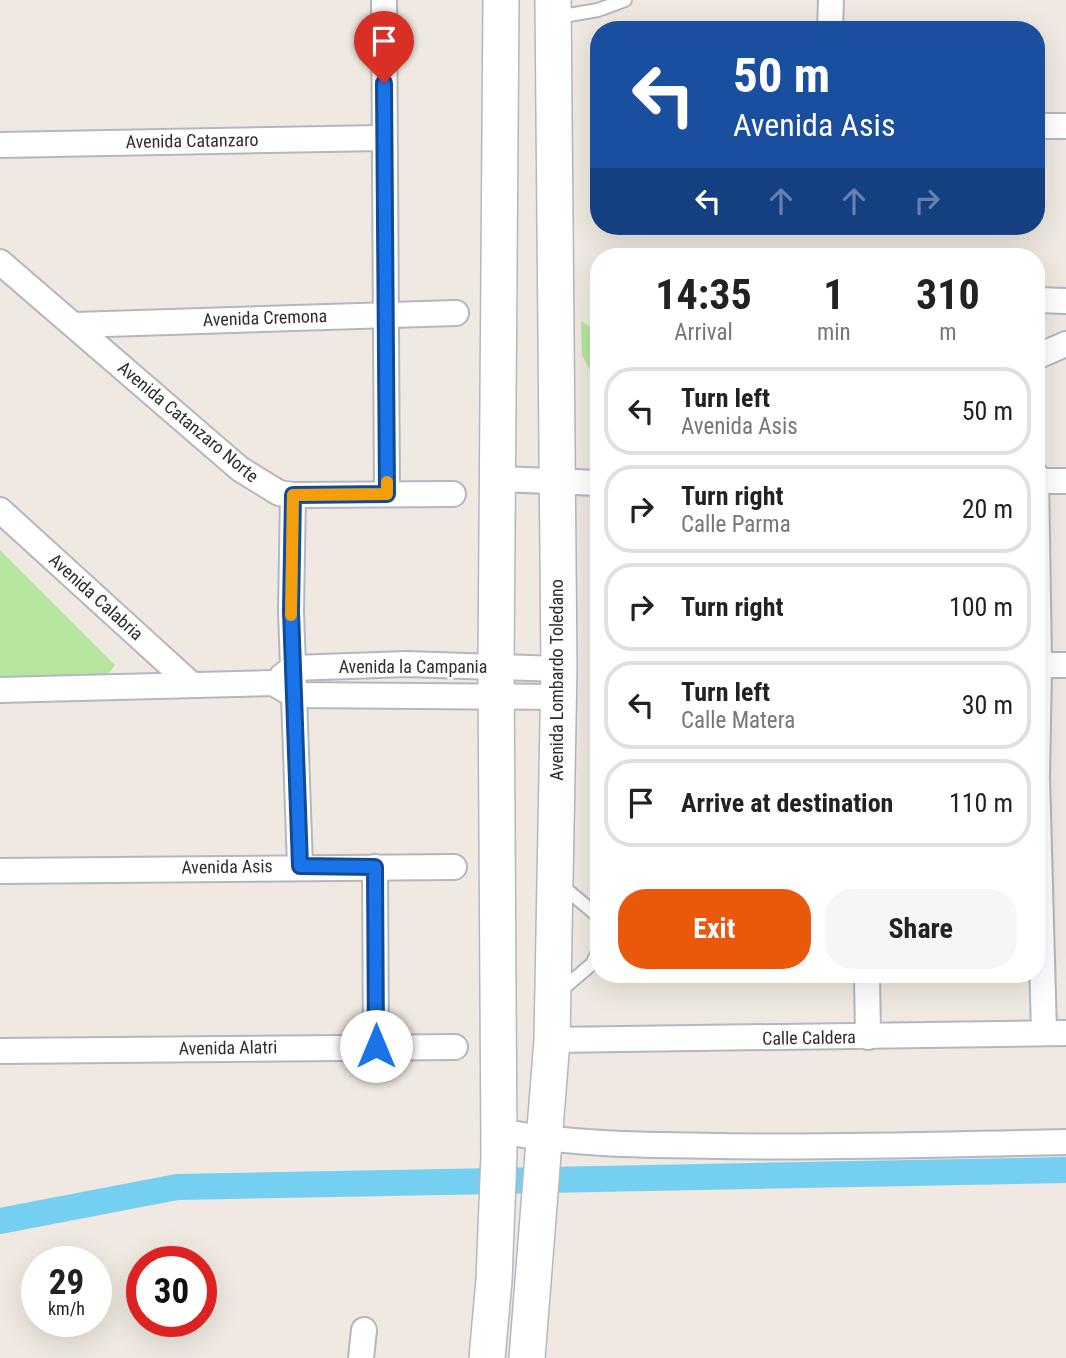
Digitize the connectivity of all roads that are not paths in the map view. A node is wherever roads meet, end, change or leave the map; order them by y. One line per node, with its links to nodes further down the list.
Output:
1 (384, 0): 9 (street)
2 (501, 0): 19 (main road)
3 (625, 0): 5 (lane)
4 (831, 0): 6 (street)
5 (553, 9): 21 (main road, Avenida Lombardo Toledano)
6 (830, 21)
7 (1045, 126): 8 (street)
8 (1066, 126)
9 (383, 138): 10 (street, Avenida Catanzaro); 15 (street)
10 (0, 145)
11 (0, 262): 16 (street, Avenida Catanzaro Norte)
12 (1045, 300): 13 (street)
13 (1066, 301)
14 (456, 313): 15 (street, Avenida Cremona)
15 (386, 314): 16 (street, Avenida Cremona); 24 (street)
16 (75, 325): 26 (street, Avenida Catanzaro Norte)
17 (1066, 344): 18 (street)
18 (1045, 353)
19 (499, 479): 21 (street); 32 (main road)
20 (1045, 479): 22 (street)
21 (558, 481): 23 (street); 33 (main road, Avenida Lombardo Toledano)
22 (1066, 481)
23 (590, 483)
24 (387, 494): 25 (street, Avenida Catanzaro Norte); 26 (street, Avenida Catanzaro Norte)
25 (453, 494)
26 (293, 495): 31 (street)
27 (0, 510): 34 (street, Avenida Calabria)
28 (407, 664): 31 (street, Avenida la Campania); 32 (street, Avenida la Campania); 37 (street)
29 (1045, 665): 30 (street)
30 (1066, 665)
31 (293, 668): 35 (street)
32 (496, 682): 33 (street, Avenida la Campania); 37 (street, Avenida la Campania); 55 (main road)
33 (558, 683): 42 (main road, Avenida Lombardo Toledano)
34 (191, 684): 35 (street, Avenida la Campania); 36 (street, Avenida la Campania)
35 (284, 689): 37 (street, Avenida la Campania); 38 (street)
36 (0, 690)
37 (408, 695)
38 (300, 866): 39 (street, Avenida Asis); 41 (street, Avenida Asis)
39 (375, 867): 40 (street, Avenida Asis); 51 (street)
40 (454, 867)
41 (0, 871)
42 (555, 881): 44 (lane); 47 (main road, Avenida Lombardo Toledano)
43 (1045, 891): 48 (street)
44 (590, 909)
45 (590, 962): 47 (lane)
46 (867, 983): 49 (street)
47 (553, 996): 50 (main road, Avenida Lombardo Toledano)
48 (1055, 1033): 49 (street, Calle Caldera)
49 (869, 1037): 50 (street, Calle Caldera)
50 (552, 1040): 56 (main road, Avenida Lombardo Toledano)
51 (376, 1046): 52 (street, Avenida Alatri); 53 (street, Avenida Alatri)
52 (455, 1047)
53 (0, 1051)
54 (1066, 1142): 56 (street)
55 (499, 1143): 56 (street); 59 (main road)
56 (542, 1148): 60 (main road, Avenida Lombardo Toledano)
57 (365, 1331): 58 (street)
58 (361, 1358)
59 (486, 1358)
60 (527, 1358)

